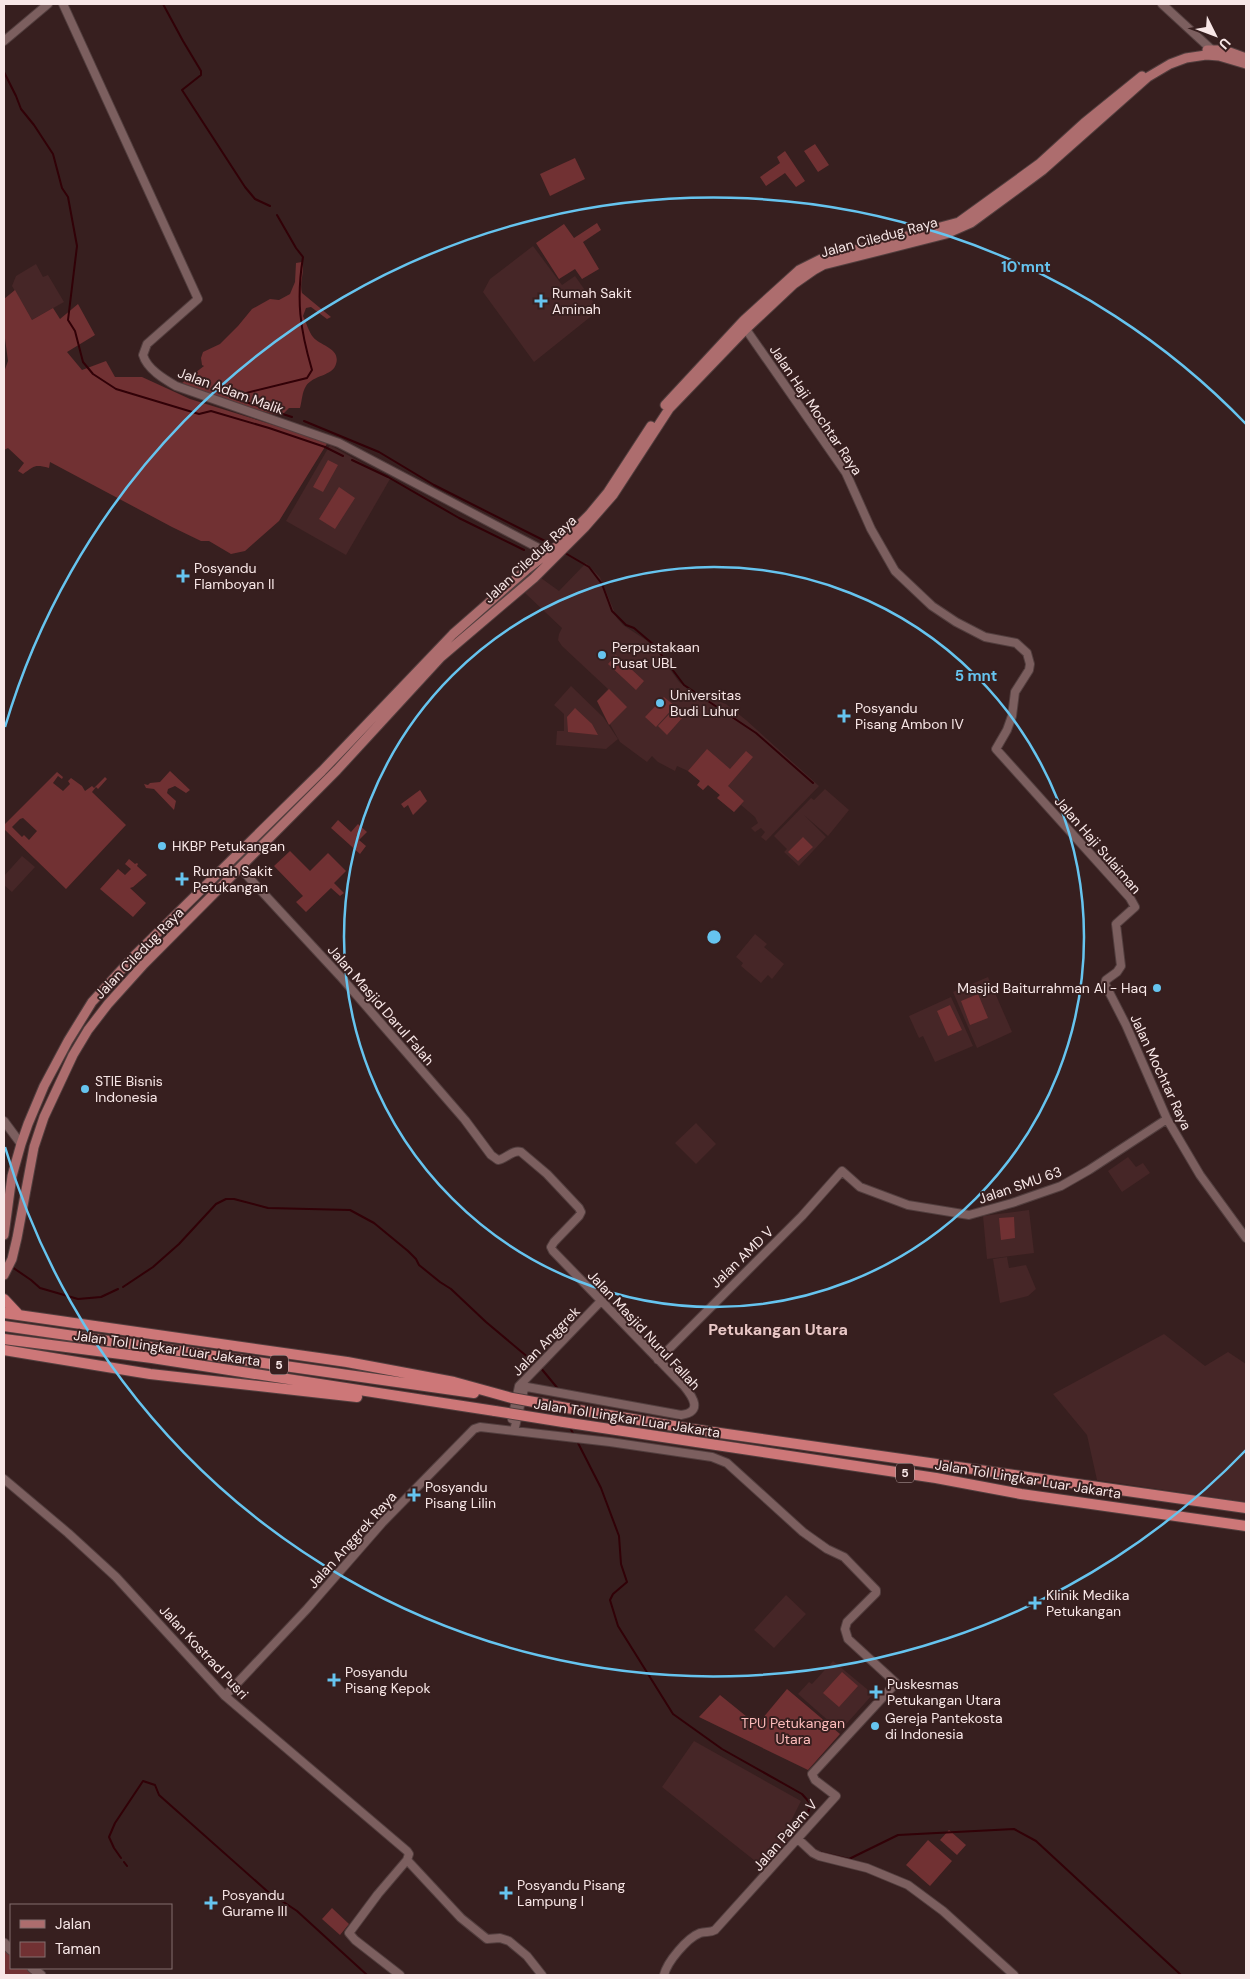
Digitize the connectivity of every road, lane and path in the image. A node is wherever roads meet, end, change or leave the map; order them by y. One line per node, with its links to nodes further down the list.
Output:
1 (48, 4): 4 (street)
2 (63, 4): 9 (street, Jalan Adam Malik)
3 (1162, 4): 5 (street)
4 (4, 40)
5 (1212, 50): 6 (main road, Jalan Ciledug Raya); 8 (main road, Jalan Ciledug Raya)
6 (1246, 58)
7 (1246, 64): 8 (main road, Jalan Ciledug Raya)
8 (744, 326): 9 (main road, Jalan Ciledug Raya); 12 (street, Jalan Haji Mochtar Raya)
9 (553, 554): 10 (main road, Jalan Ciledug Raya); 11 (main road, Jalan Ciledug Raya)
10 (526, 570): 11 (main road); 14 (main road, Jalan Ciledug Raya)
11 (534, 578): 13 (main road, Jalan Ciledug Raya)
12 (996, 749): 18 (street, Jalan Haji Sulaiman)
13 (241, 869): 16 (main road, Jalan Ciledug Raya); 26 (street, Jalan Masjid Darul Falah)
14 (203, 889): 15 (main road, Jalan Ciledug Raya); 16 (main road)
15 (195, 897): 17 (main road); 19 (main road, Jalan Ciledug Raya)
16 (211, 898): 17 (main road, Jalan Ciledug Raya)
17 (204, 905): 20 (main road, Jalan Ciledug Raya)
18 (1121, 966): 21 (street, Jalan Mochtar Raya)
19 (116, 974): 20 (main road); 23 (main road, Jalan Ciledug Raya)
20 (127, 982): 24 (main road, Jalan Ciledug Raya)
21 (1167, 1118): 27 (street, Jalan SMU 63); 30 (street, Jalan Mochtar Raya)
22 (4, 1121): 25 (street)
23 (28, 1124): 24 (main road); 25 (main road, Jalan Ciledug Raya)
24 (40, 1128): 28 (main road, Jalan Ciledug Raya)
25 (20, 1144): 29 (main road, Jalan Ciledug Raya)
26 (498, 1160): 33 (street, Jalan Masjid Nurul Fallah)
27 (842, 1172): 39 (street, Jalan AMD V)
28 (18, 1229): 29 (main road); 31 (main road, Jalan Ciledug Raya)
29 (4, 1232)
30 (1246, 1238)
31 (8, 1267)
32 (4, 1299): 35 (highway)
33 (601, 1301): 39 (street, Jalan Masjid Nurul Fallah); 42 (street, Jalan Anggrek)
34 (4, 1313): 35 (highway)
35 (18, 1314): 40 (highway)
36 (4, 1326): 40 (highway, Jalan Tol Lingkar Luar Jakarta / 5)
37 (4, 1339): 41 (highway, Jalan Tol Lingkar Luar Jakarta / 5)
38 (4, 1350): 41 (highway)
39 (658, 1360): 42 (street, Jalan Masjid Nurul Fallah)
40 (413, 1380): 44 (highway, Jalan Tol Lingkar Luar Jakarta / 5, bridge)
41 (388, 1396): 45 (highway, Jalan Tol Lingkar Luar Jakarta / 5, bridge)
42 (512, 1431): 46 (street, Jalan Anggrek Raya); 47 (street, Jalan Anggrek Raya)
43 (4, 1478): 47 (street, Jalan Kostrad Pusri)
44 (1246, 1508)
45 (1246, 1526)
46 (896, 1682): 48 (street, Jalan Palem V)
47 (225, 1696): 49 (street, Jalan Kostrad Pusri)
48 (799, 1838): 52 (street, Jalan Palem V); 53 (street)
49 (407, 1860): 50 (street); 51 (street, Jalan Kostrad Pusri)
50 (400, 1975)
51 (542, 1975)
52 (664, 1975)
53 (1014, 1975)

